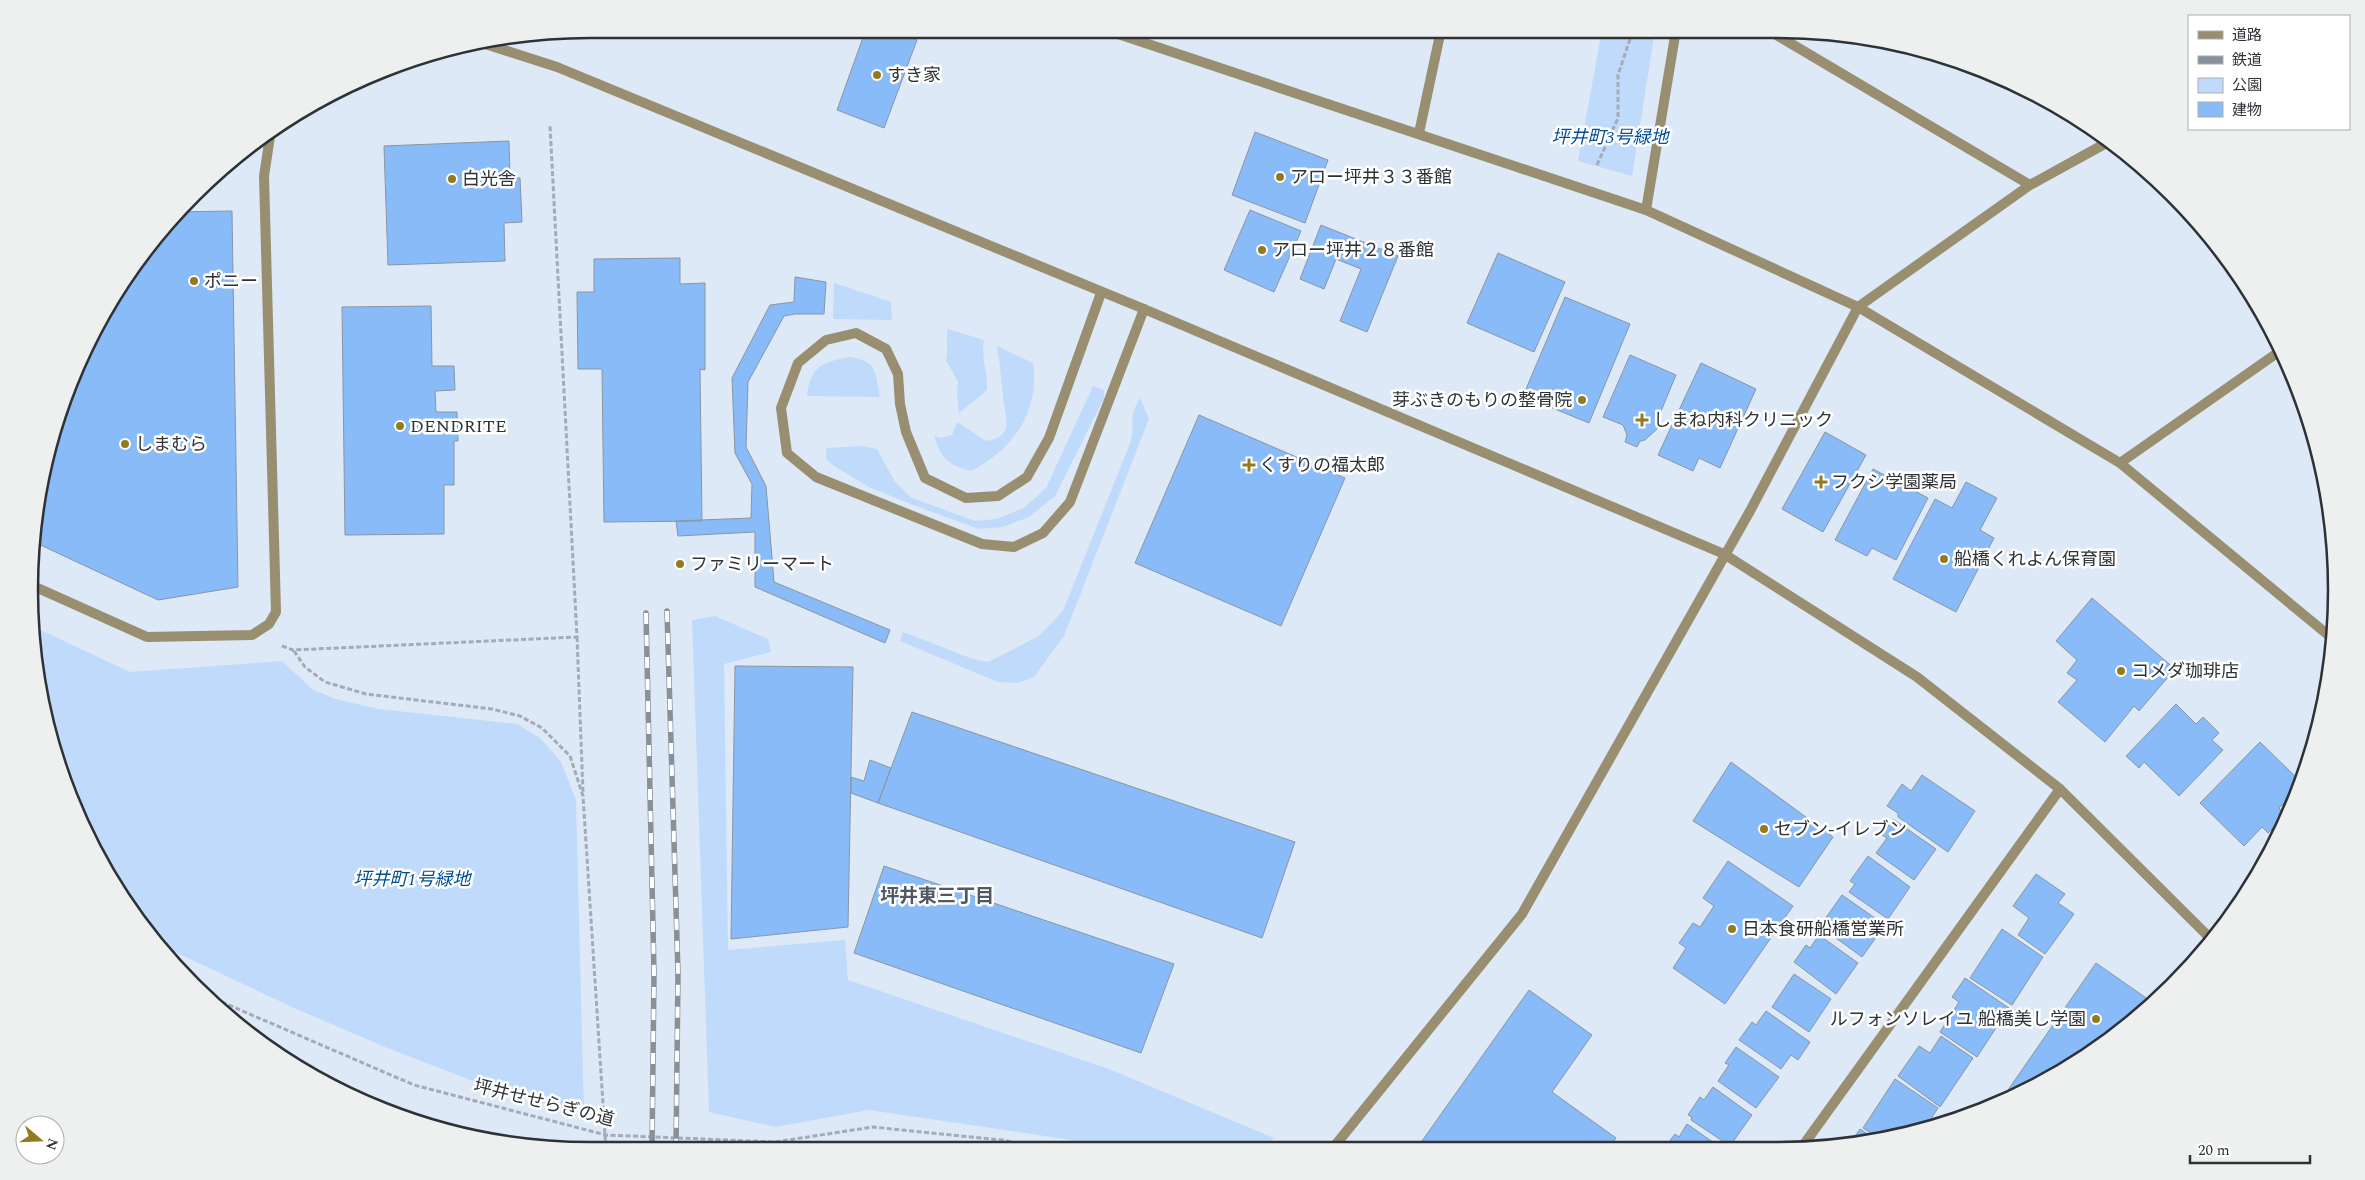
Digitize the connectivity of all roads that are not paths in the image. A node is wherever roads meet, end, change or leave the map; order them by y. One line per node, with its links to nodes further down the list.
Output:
1 (1131, 38): 6 (street)
2 (1439, 38): 6 (street)
3 (1675, 38): 10 (street)
4 (1782, 38): 9 (street)
5 (492, 46): 11 (street)
6 (1419, 132): 10 (street)
7 (269, 141): 17 (street)
8 (2102, 145): 9 (street)
9 (2030, 185): 12 (street)
10 (1646, 210): 12 (street)
11 (1101, 292): 13 (street); 13 (street)
12 (1858, 307): 15 (street); 16 (street)
13 (1144, 309): 16 (street)
14 (2275, 355): 15 (street)
15 (2120, 463): 18 (street)
16 (1724, 554): 19 (street); 22 (street)
17 (38, 588)
18 (2325, 633)
19 (2060, 789): 20 (street); 21 (street)
20 (2206, 934)
21 (1806, 1141)
22 (1338, 1142)

